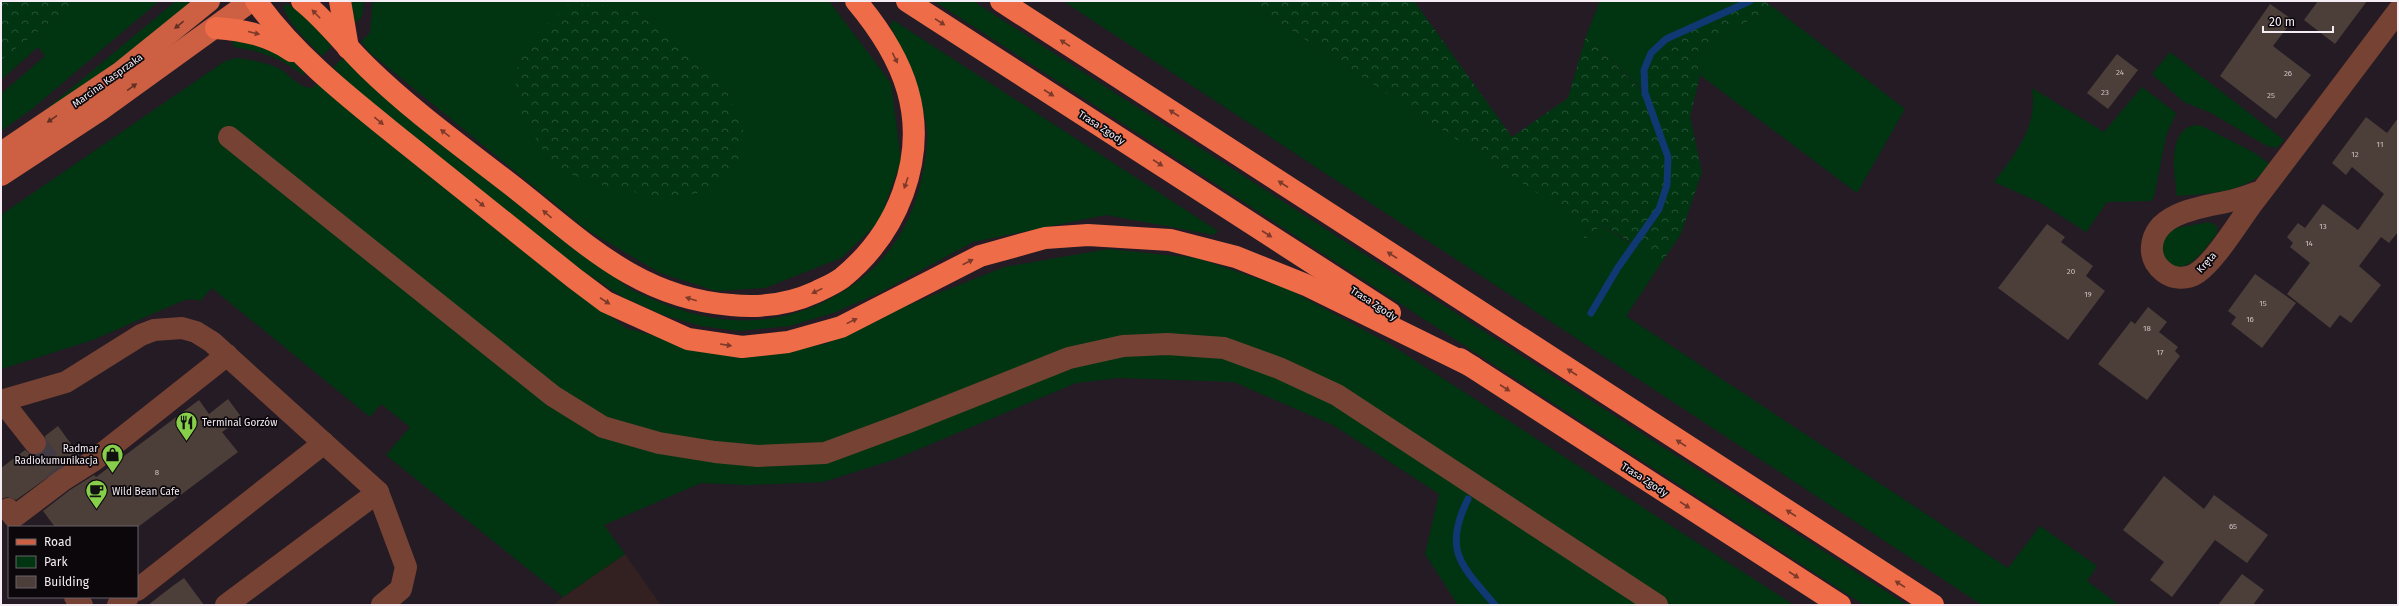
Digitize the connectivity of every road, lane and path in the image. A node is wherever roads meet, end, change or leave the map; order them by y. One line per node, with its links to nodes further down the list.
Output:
1 (209, 1): 14 (main road, Marcina Kasprzaka, one-way to 14)
2 (251, 1): 10 (main road, Marcina Kasprzaka)
3 (256, 1): 12 (highway)
4 (302, 1): 11 (highway, one-way to 4)
5 (340, 1): 11 (highway)
6 (856, 1): 11 (highway, one-way to 11)
7 (907, 1): 18 (highway, Trasa Zgody, one-way to 18)
8 (1001, 1): 31 (highway, one-way to 8)
9 (2398, 11): 16 (street, Kręta)
10 (216, 28): 12 (highway, one-way to 12); 15 (main road, Marcina Kasprzaka, one-way to 10)
11 (348, 48)
12 (317, 68): 18 (highway, one-way to 18)
13 (229, 137): 29 (street)
14 (1, 153)
15 (1, 175)
16 (2262, 191): 16 (street, Kręta)
17 (227, 355): 19 (street); 21 (street); 23 (street)
18 (1473, 367): 30 (highway, Trasa Zgody, one-way to 30)
19 (1, 401): 20 (street)
20 (35, 443)
21 (324, 443): 22 (street); 24 (street)
22 (378, 492): 27 (street); 28 (street)
23 (14, 518)
24 (138, 589)
25 (127, 598): 26 (street)
26 (118, 605)
27 (226, 605)
28 (382, 605)
29 (1657, 605)
30 (1840, 605)
31 (1932, 605)

